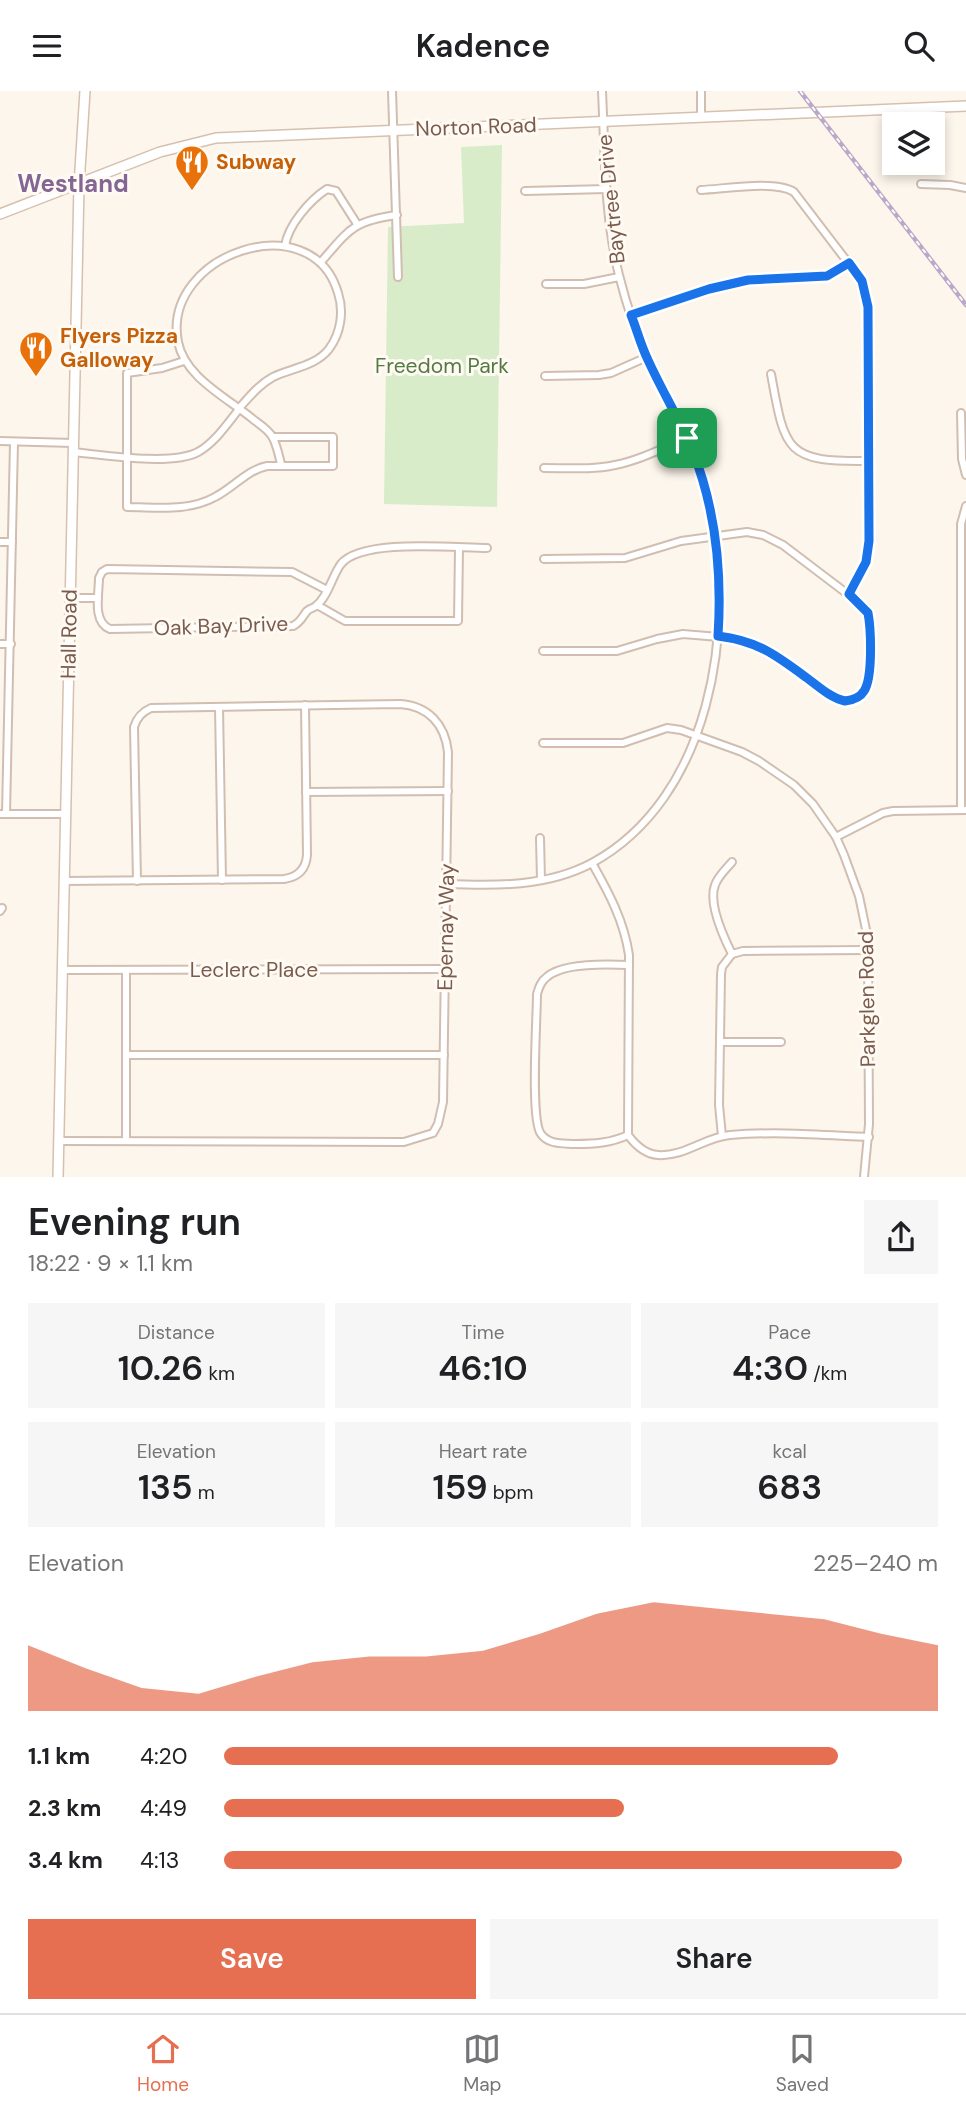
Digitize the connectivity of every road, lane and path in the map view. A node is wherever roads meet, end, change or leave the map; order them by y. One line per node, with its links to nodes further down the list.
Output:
1 (85, 91): 10 (main road, Hall Road)
2 (392, 91): 8 (street)
3 (602, 91): 7 (street, Baytree Drive)
4 (701, 91): 6 (street)
5 (966, 106): 6 (main road, Norton Road)
6 (701, 117): 7 (main road, Norton Road)
7 (603, 122): 8 (main road, Norton Road); 12 (street, Baytree Drive)
8 (393, 130): 10 (main road, Norton Road); 16 (street)
9 (921, 184): 11 (street)
10 (79, 185): 15 (main road, Norton Road); 35 (main road, Hall Road)
11 (966, 188)
12 (607, 189): 14 (street); 22 (street, Baytree Drive)
13 (701, 190): 20 (street)
14 (525, 191)
15 (0, 214)
16 (397, 215): 17 (street); 21 (street)
17 (357, 224): 18 (street); 19 (street)
18 (285, 246): 19 (street); 26 (street)
19 (321, 263): 29 (street)
20 (849, 263): 24 (street); 37 (street)
21 (398, 277)
22 (619, 277): 23 (street); 24 (street, Baytree Drive)
23 (547, 284)
24 (631, 315): 25 (street, Baytree Drive)
25 (647, 357): 28 (street); 32 (street, Baytree Drive)
26 (184, 361): 29 (street); 36 (street)
27 (771, 374): 37 (street)
28 (545, 376)
29 (240, 408): 31 (street); 36 (street)
30 (961, 413): 40 (street)
31 (273, 437): 38 (street); 38 (street)
32 (687, 438): 39 (street); 42 (street, Baytree Drive)
33 (0, 441): 34 (street)
34 (14, 442): 35 (street); 44 (street)
35 (73, 448): 36 (street); 50 (main road, Hall Road)
36 (127, 456): 38 (street)
37 (868, 461): 49 (street)
38 (281, 464)
39 (544, 468)
40 (966, 475)
41 (966, 506): 56 (street)
42 (715, 535): 47 (street); 49 (street); 53 (street, Baytree Drive)
43 (0, 542): 44 (street)
44 (12, 543): 55 (street)
45 (459, 548): 46 (street, Oak Bay Drive); 48 (street, Oak Bay Drive); 52 (street)
46 (487, 548)
47 (544, 559)
48 (327, 590): 51 (street); 52 (street, Oak Bay Drive)
49 (849, 594): 53 (street)
50 (70, 598): 51 (street); 68 (main road, Hall Road)
51 (98, 598): 52 (street, Oak Bay Drive)
52 (317, 605)
53 (718, 636): 57 (street); 62 (street, Baytree Drive)
54 (0, 644): 55 (street)
55 (10, 644): 61 (street)
56 (964, 645): 66 (street)
57 (542, 651)
58 (305, 705): 59 (street); 64 (street, Epernay Way); 65 (street)
59 (219, 707): 73 (street); 76 (street)
60 (0, 728): 61 (street)
61 (9, 728): 67 (street)
62 (696, 735): 63 (street, Parkglen Road); 69 (street, Parkglen Road); 72 (street, Baytree Drive)
63 (543, 743)
64 (448, 791): 65 (street); 77 (street, Epernay Way)
65 (306, 792): 73 (street)
66 (964, 810): 69 (street)
67 (3, 814): 68 (street)
68 (65, 814): 75 (main road, Hall Road)
69 (836, 837): 78 (street, Parkglen Road)
70 (540, 838): 74 (street)
71 (732, 862): 79 (street)
72 (592, 863): 74 (street, Baytree Drive); 80 (street)
73 (222, 880): 76 (street)
74 (541, 880): 77 (street, Baytree Drive)
75 (64, 881): 76 (street); 81 (main road, Hall Road)
76 (137, 881)
77 (447, 884): 82 (street, Epernay Way)
78 (868, 950): 79 (street); 90 (street, Parkglen Road)
79 (732, 954): 84 (street)
80 (629, 965): 88 (street); 88 (street)
81 (62, 969): 83 (street, Leclerc Place); 91 (main road, Hall Road)
82 (445, 969): 83 (street, Leclerc Place); 87 (street, Epernay Way)
83 (126, 971): 86 (street)
84 (720, 1042): 85 (street); 89 (street)
85 (781, 1042)
86 (126, 1055): 87 (street); 92 (street)
87 (444, 1055): 92 (street, Epernay Way)
88 (628, 1135): 89 (street)
89 (722, 1136): 90 (street)
90 (869, 1137): 94 (street, Parkglen Road)
91 (59, 1141): 92 (street); 93 (main road, Hall Road)
92 (126, 1142)
93 (58, 1177)
94 (864, 1177)

